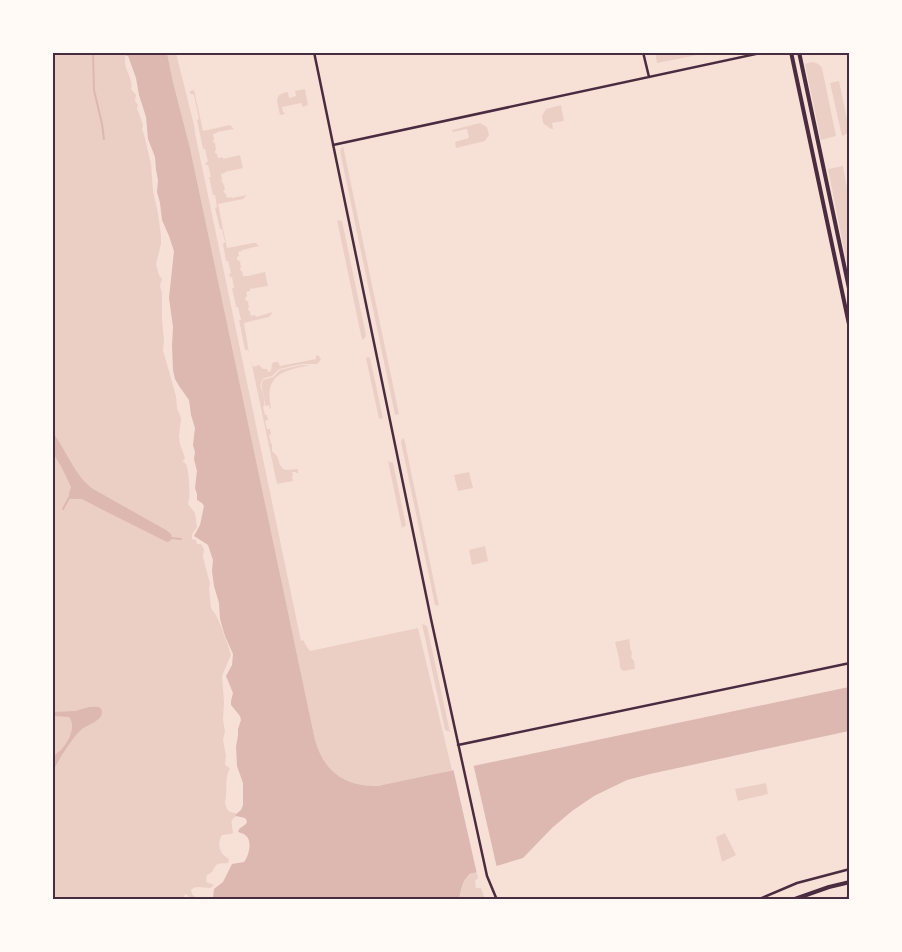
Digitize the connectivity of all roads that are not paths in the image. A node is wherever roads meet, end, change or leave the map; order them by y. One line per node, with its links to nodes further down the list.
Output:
1 (314, 52): 7 (street)
2 (643, 52): 6 (street)
3 (765, 52): 6 (street)
4 (791, 52): 9 (street)
5 (799, 52): 8 (street)
6 (649, 77): 7 (street)
7 (333, 145): 11 (street)
8 (850, 293)
9 (850, 330)
10 (850, 663): 11 (street)
11 (458, 745): 15 (street)
12 (850, 869): 16 (street)
13 (850, 882): 17 (street)
14 (850, 898): 18 (street)
15 (497, 900)
16 (756, 900)
17 (792, 900)
18 (843, 900)

